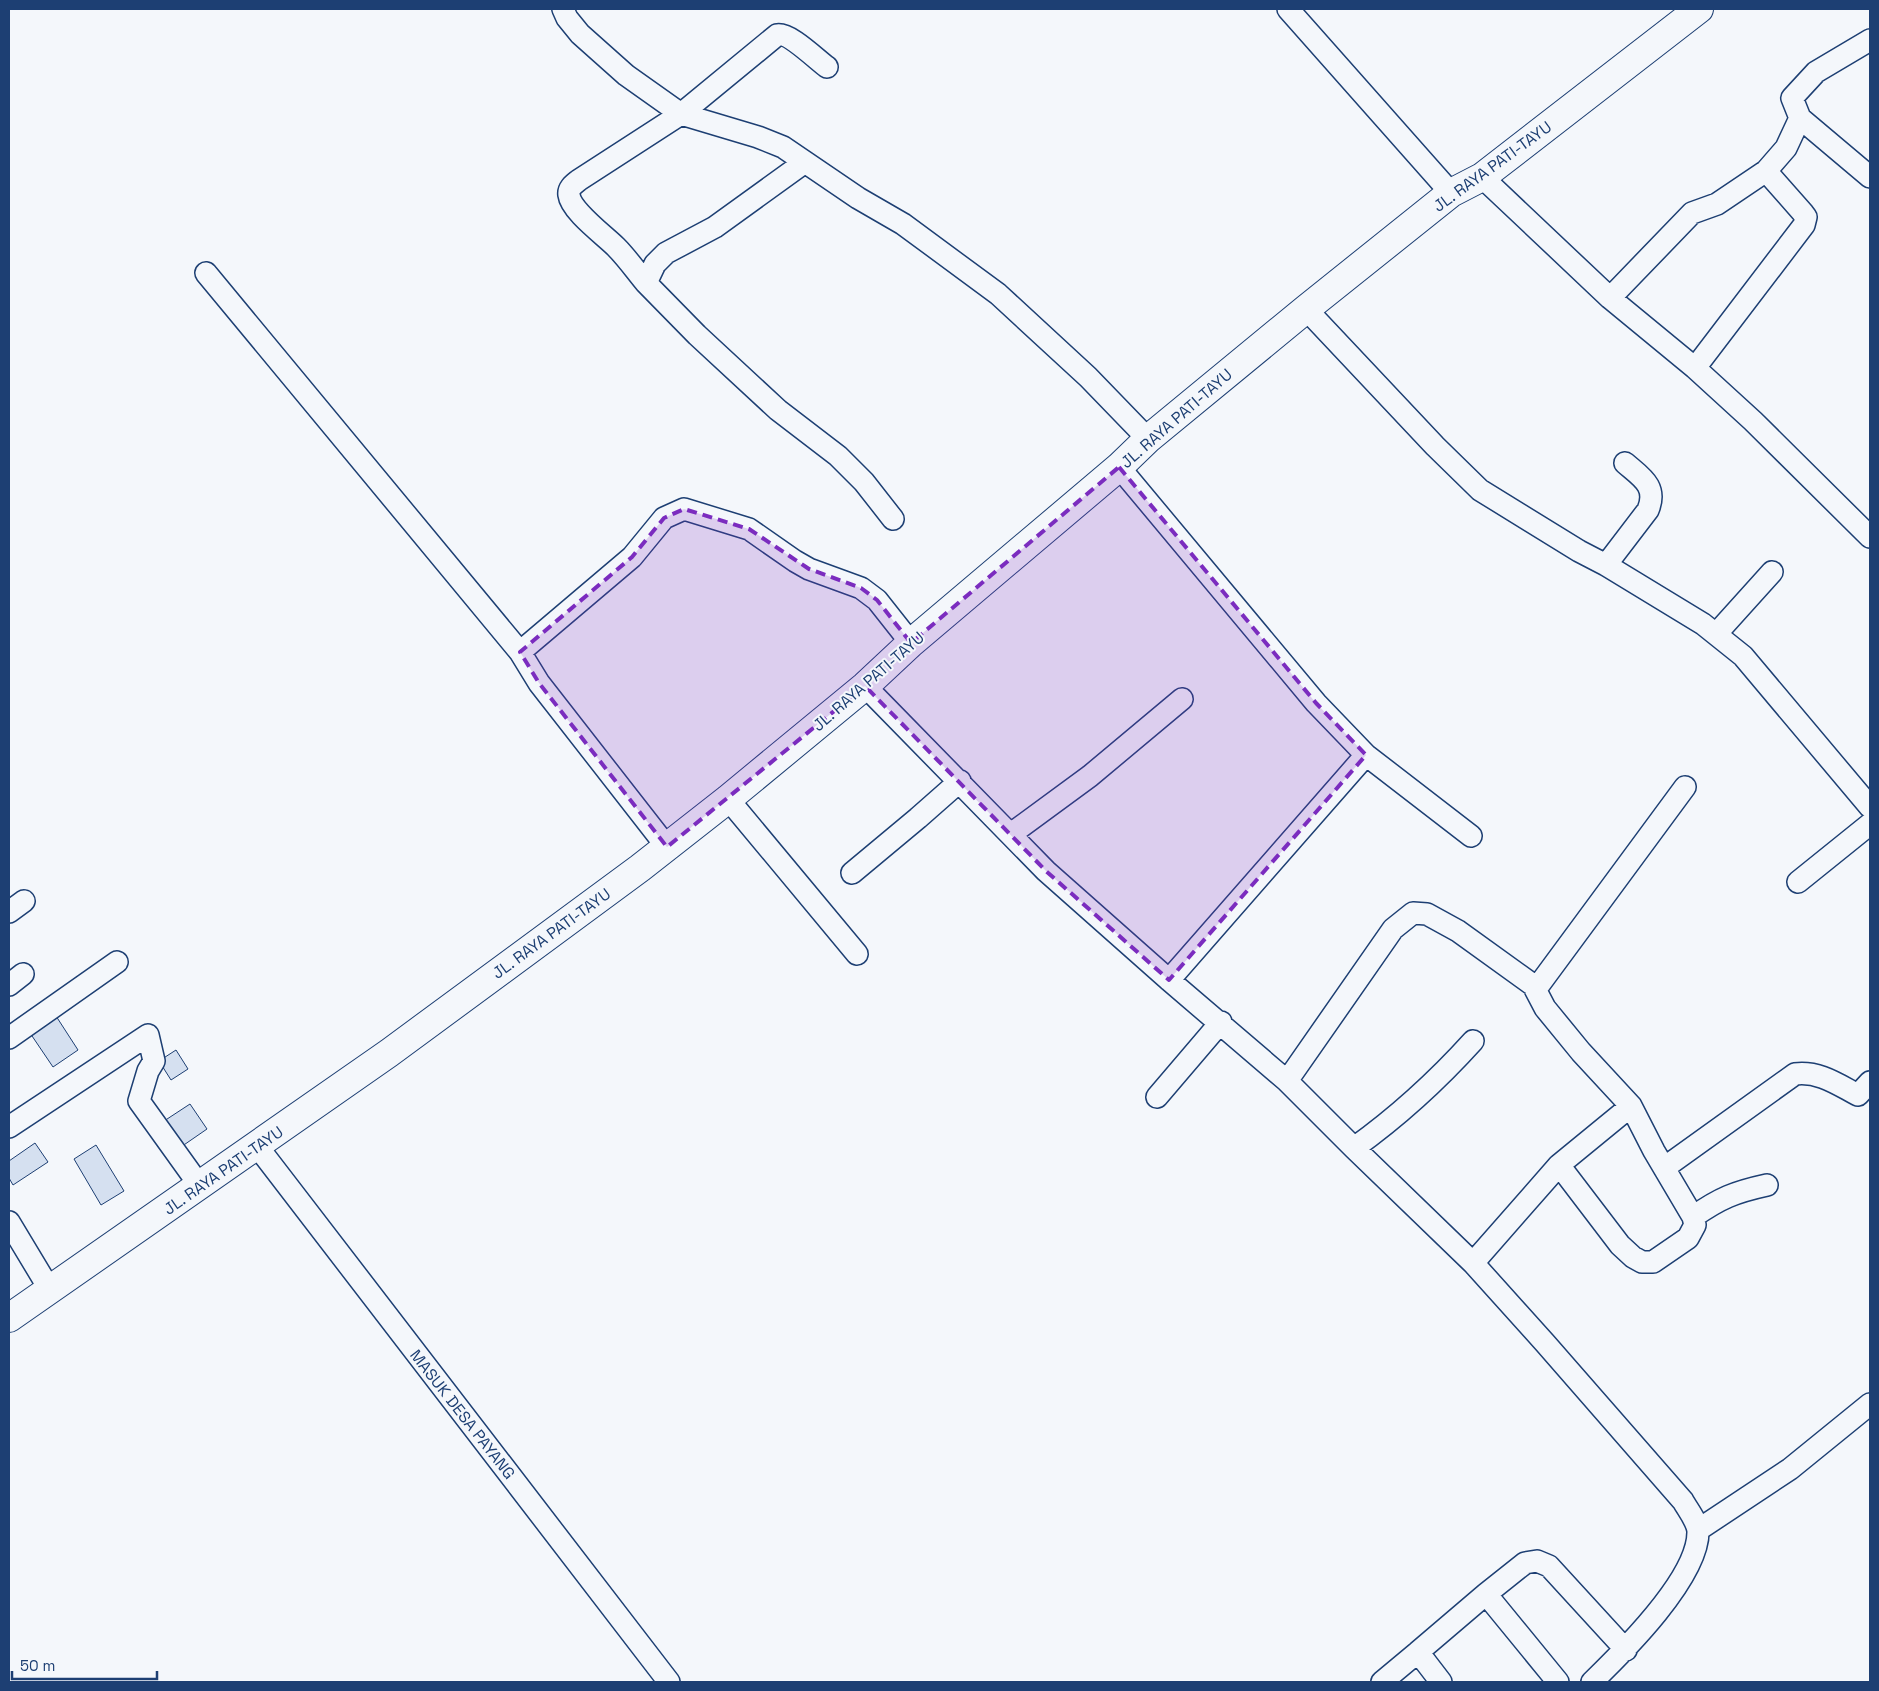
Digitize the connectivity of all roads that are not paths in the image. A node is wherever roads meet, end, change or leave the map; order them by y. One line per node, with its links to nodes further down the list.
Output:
1 (563, 9): 6 (street)
2 (1288, 9): 12 (street)
3 (1699, 9): 10 (main road, JL. RAYA PATI-TAYU)
4 (1870, 40): 7 (street)
5 (826, 67): 6 (street)
6 (681, 114): 8 (street); 14 (street)
7 (1800, 118): 9 (street); 11 (street)
8 (805, 162): 14 (street); 18 (street)
9 (1766, 171): 15 (street); 17 (street)
10 (1482, 177): 12 (main road, JL. RAYA PATI-TAYU); 15 (street)
11 (1870, 177)
12 (1451, 193): 16 (main road, JL. RAYA PATI-TAYU)
13 (206, 273): 27 (street)
14 (646, 282): 21 (street)
15 (1610, 298): 17 (street)
16 (1306, 309): 18 (main road, JL. RAYA PATI-TAYU); 23 (street)
17 (1695, 368): 22 (street)
18 (1148, 438): 20 (main road, JL. RAYA PATI-TAYU)
19 (1626, 462): 23 (street)
20 (1119, 468): 26 (main road, JL. RAYA PATI-TAYU); 30 (street)
21 (893, 519)
22 (1870, 537)
23 (1606, 565): 25 (street)
24 (1772, 572): 25 (street)
25 (1717, 633): 34 (street)
26 (911, 643): 27 (street); 28 (main road, JL. RAYA PATI-TAYU)
27 (520, 652): 38 (street)
28 (865, 686): 31 (street); 33 (main road, JL. RAYA PATI-TAYU)
29 (1182, 699): 36 (street)
30 (1366, 755): 37 (street); 43 (street)
31 (960, 781): 36 (street); 39 (street)
32 (1685, 787): 44 (street)
33 (728, 799): 38 (main road, JL. RAYA PATI-TAYU); 41 (street)
34 (1870, 807)
35 (1870, 824): 40 (street)
36 (1011, 834): 43 (street)
37 (1472, 836)
38 (667, 847): 53 (main road, JL. RAYA PATI-TAYU)
39 (852, 873)
40 (1798, 882)
41 (857, 954)
42 (117, 962): 46 (street)
43 (1169, 980): 45 (street)
44 (1536, 989): 48 (street); 51 (street)
45 (1221, 1022): 48 (street); 50 (street)
46 (9, 1038)
47 (1473, 1040): 54 (street)
48 (1288, 1081): 54 (street)
49 (1866, 1095): 56 (street)
50 (1157, 1097)
51 (1631, 1106): 55 (street); 56 (street)
52 (9, 1127): 58 (street)
53 (257, 1146): 58 (main road, JL. RAYA PATI-TAYU); 69 (street, MASUK DESA PAYANG)
54 (1354, 1148): 61 (street)
55 (1559, 1165): 59 (street); 61 (street)
56 (1664, 1168): 59 (street)
57 (1767, 1185): 59 (street)
58 (200, 1186): 62 (main road, JL. RAYA PATI-TAYU)
59 (1693, 1217)
60 (9, 1222): 62 (street)
61 (1473, 1263): 65 (street)
62 (50, 1290): 63 (main road, JL. RAYA PATI-TAYU)
63 (9, 1318)
64 (1870, 1404): 65 (street)
65 (1698, 1530): 67 (street)
66 (1486, 1594): 67 (street); 68 (street); 72 (street)
67 (1626, 1650): 73 (street)
68 (1418, 1652): 70 (street); 71 (street)
69 (669, 1682)
70 (1382, 1682)
71 (1441, 1682)
72 (1558, 1682)
73 (1592, 1682)

